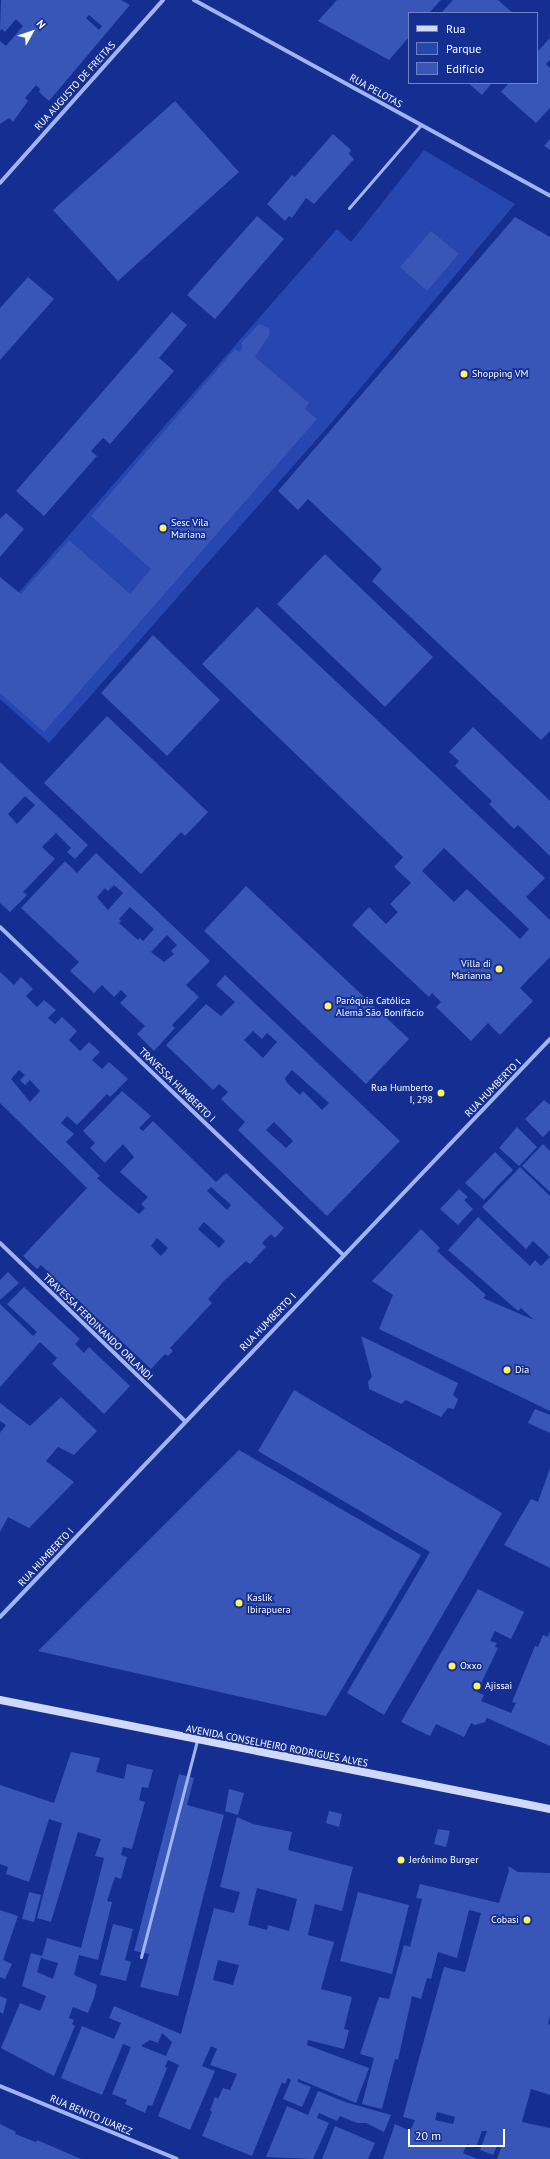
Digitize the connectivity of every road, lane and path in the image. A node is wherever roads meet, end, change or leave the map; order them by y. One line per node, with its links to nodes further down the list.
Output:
1 (163, 0): 4 (street, RUA AUGUSTO DE FREITAS)
2 (194, 0): 3 (street, RUA PELOTAS)
3 (421, 125): 5 (street, RUA PELOTAS); 6 (lane)
4 (0, 183)
5 (550, 196)
6 (349, 208)
7 (0, 927): 10 (street, TRAVESSA HUMBERTO I)
8 (550, 1039): 10 (street, RUA HUMBERTO I)
9 (0, 1244): 11 (street, TRAVESSA FERDINANDO ORLANDI)
10 (343, 1255): 11 (street, RUA HUMBERTO I)
11 (185, 1421): 12 (street, RUA HUMBERTO I)
12 (0, 1617)
13 (0, 1700): 14 (street, AVENIDA CONSELHEIRO RODRIGUES ALVES)
14 (196, 1741): 15 (street, AVENIDA CONSELHEIRO RODRIGUES ALVES); 16 (lane)
15 (550, 1809)
16 (141, 1957)
17 (0, 2086): 18 (street, RUA BENITO JUAREZ)
18 (177, 2159)

